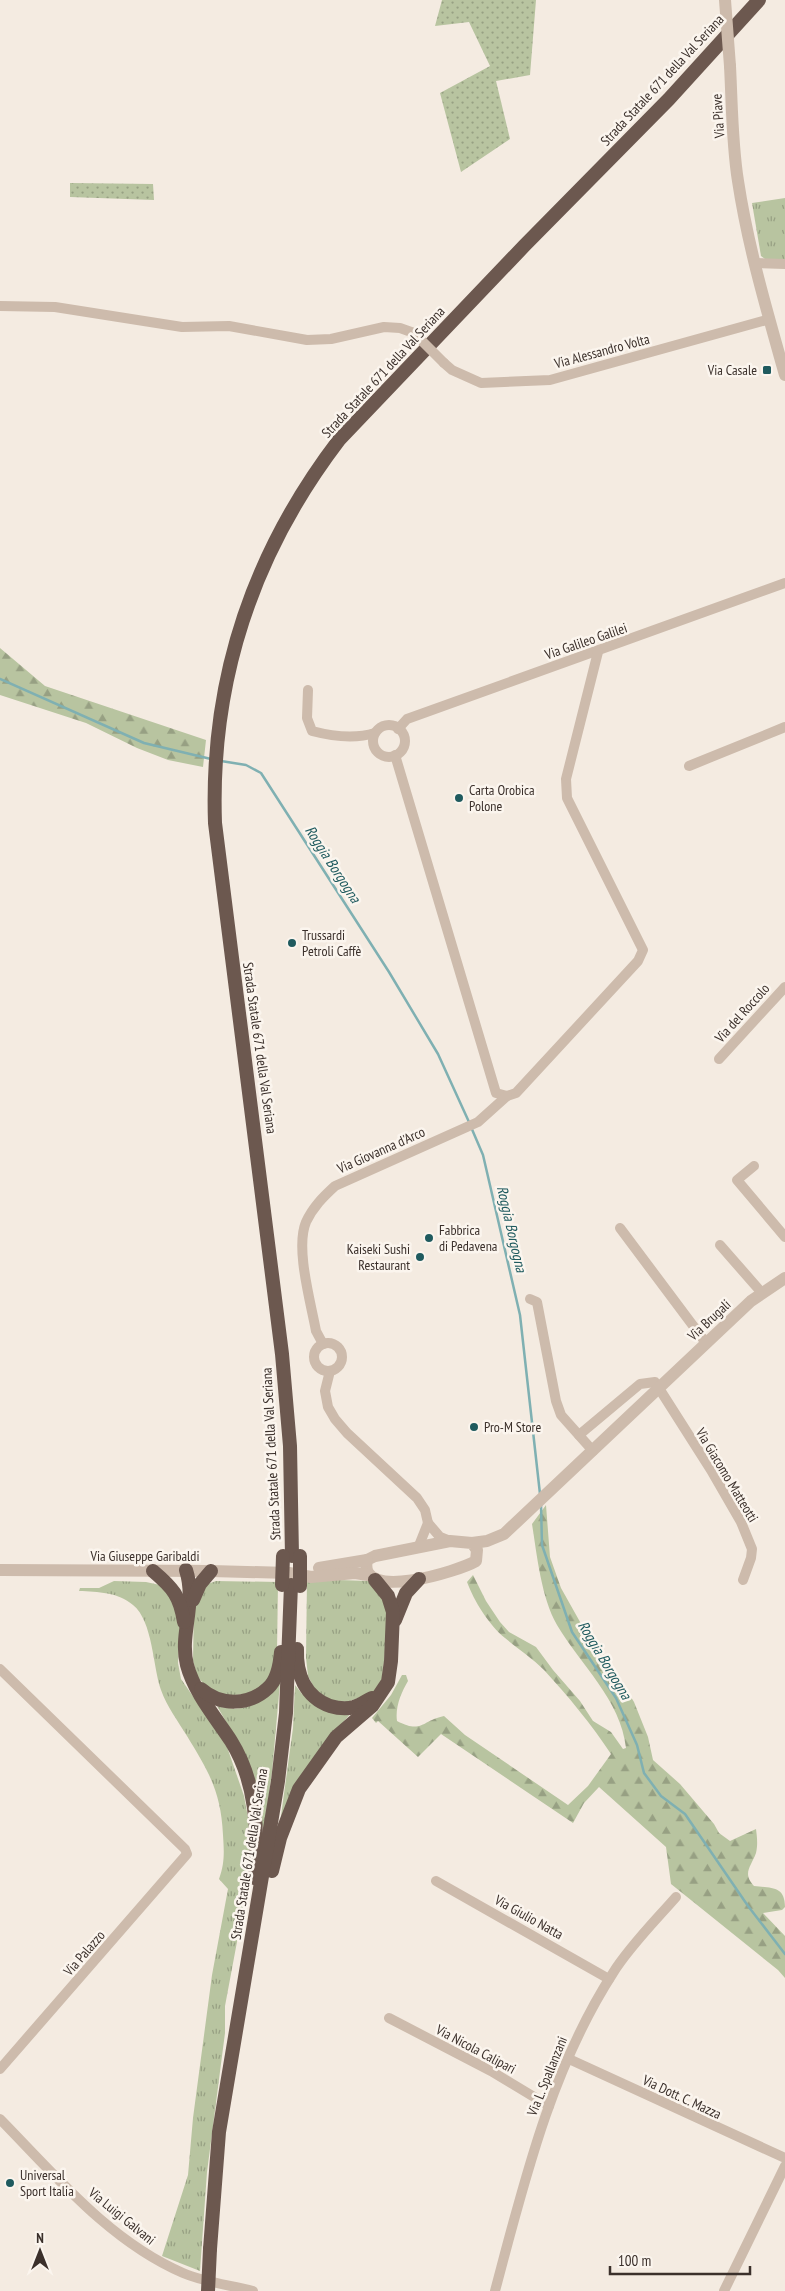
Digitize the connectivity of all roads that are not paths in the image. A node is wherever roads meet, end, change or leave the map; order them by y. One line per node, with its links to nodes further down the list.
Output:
1 (725, 0): 3 (street, Via Piave, bridge)
2 (759, 0): 47 (highway, Strada Statale 671 della Val Seriana)
3 (754, 263): 4 (street); 6 (street)
4 (785, 264)
5 (0, 306): 6 (street, Via Alessandro Volta, bridge)
6 (770, 319): 7 (street)
7 (785, 375)
8 (785, 584): 9 (street, Via Galileo Galilei)
9 (598, 652): 12 (street, Via Galileo Galilei); 18 (street, Via Giovanna d'Arco)
10 (308, 690): 13 (street)
11 (785, 727): 15 (street)
12 (398, 729): 13 (street); 14 (street)
13 (375, 733): 14 (street)
14 (395, 755): 18 (street)
15 (689, 766)
16 (785, 987): 17 (street, Via del Roccolo)
17 (719, 1059)
18 (507, 1096): 27 (street, Via Giovanna d'Arco)
19 (754, 1166): 21 (street)
20 (620, 1228): 26 (street)
21 (785, 1237)
22 (720, 1245): 24 (street)
23 (785, 1278): 24 (street, Via Brugali)
24 (762, 1293): 26 (street, Via Brugali)
25 (530, 1299): 30 (street)
26 (706, 1343): 29 (street, Via Brugali)
27 (323, 1344): 28 (street); 28 (street)
28 (330, 1371): 33 (street)
29 (659, 1388): 30 (street); 31 (street, Via Brugali); 46 (street, Via Giacomo Matteotti)
30 (579, 1435): 31 (street)
31 (593, 1451): 32 (street, Via Brugali)
32 (533, 1508): 34 (street, Via Giuseppe Garibaldi)
33 (428, 1523): 35 (street); 37 (street)
34 (504, 1534): 36 (street, Via Giuseppe Garibaldi); 39 (street, Via Giuseppe Garibaldi)
35 (450, 1541): 36 (street, Via Giuseppe Garibaldi); 37 (street, Via Giuseppe Garibaldi)
36 (472, 1542): 39 (street)
37 (418, 1548): 38 (street, Via Giuseppe Garibaldi)
38 (367, 1560): 44 (street); 47 (street, Via Giuseppe Garibaldi)
39 (476, 1561): 45 (street, Via Giuseppe Garibaldi)
40 (0, 1570): 42 (street, Via Giuseppe Garibaldi)
41 (186, 1570): 42 (street, Via Giuseppe Garibaldi); 43 (street, Via Giuseppe Garibaldi); 48 (highway); 49 (highway)
42 (153, 1571): 48 (highway)
43 (211, 1571): 47 (street, Via Giuseppe Garibaldi); 49 (highway)
44 (371, 1578): 45 (street, Via Giuseppe Garibaldi); 47 (street, Via Giuseppe Garibaldi); 50 (highway)
45 (419, 1578): 50 (highway)
46 (743, 1580)
47 (291, 1582): 53 (highway); 54 (highway); 58 (highway, Strada Statale 671 della Val Seriana)
48 (178, 1596): 51 (highway)
49 (191, 1605): 51 (highway)
50 (393, 1628): 54 (highway)
51 (186, 1635): 53 (highway)
52 (0, 1669): 61 (street, Via Palazzo)
53 (194, 1684): 58 (highway)
54 (379, 1695): 58 (highway)
55 (436, 1881): 57 (street, Via Giulio Natta)
56 (676, 1897): 57 (street, Via L. Spallanzani)
57 (609, 1979): 60 (street, Via L. Spallanzani)
58 (239, 2011): 66 (highway, Strada Statale 671 della Val Seriana, bridge)
59 (389, 2018): 62 (street, Via Nicola Calipari)
60 (569, 2059): 62 (street, Via L. Spallanzani); 64 (street, Via Dott. C. Mazza)
61 (0, 2069)
62 (549, 2106): 68 (street, Via L. Spallanzani)
63 (0, 2119): 67 (street, Via Luigi Galvani)
64 (785, 2158)
65 (785, 2166): 69 (street)
66 (208, 2291)
67 (253, 2291)
68 (495, 2291)
69 (724, 2291)

